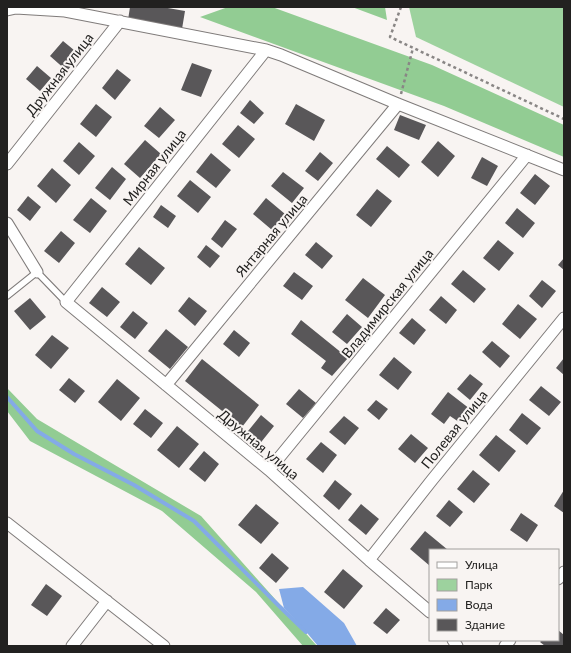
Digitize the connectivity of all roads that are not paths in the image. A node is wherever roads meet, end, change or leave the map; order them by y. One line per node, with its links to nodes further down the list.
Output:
1 (7, 10): 2 (street)
2 (120, 21): 3 (street); 6 (street, Дружная улица)
3 (266, 50): 4 (street); 11 (street, Мирная улица)
4 (398, 104): 5 (street); 13 (street, Янтарная улица)
5 (527, 155): 7 (street); 14 (street, Владимирская улица)
6 (7, 164)
7 (564, 170)
8 (7, 223): 9 (street)
9 (37, 272): 10 (lane); 11 (lane)
10 (7, 296)
11 (66, 302): 13 (street, Дружная улица)
12 (564, 318): 16 (street, Полевая улица)
13 (166, 385): 14 (street, Дружная улица)
14 (269, 470): 16 (street, Дружная улица)
15 (9, 526): 17 (street)
16 (369, 560): 18 (street, Дружная улица)
17 (107, 601): 19 (street); 20 (street)
18 (429, 611)
19 (72, 646)
20 (164, 646)

